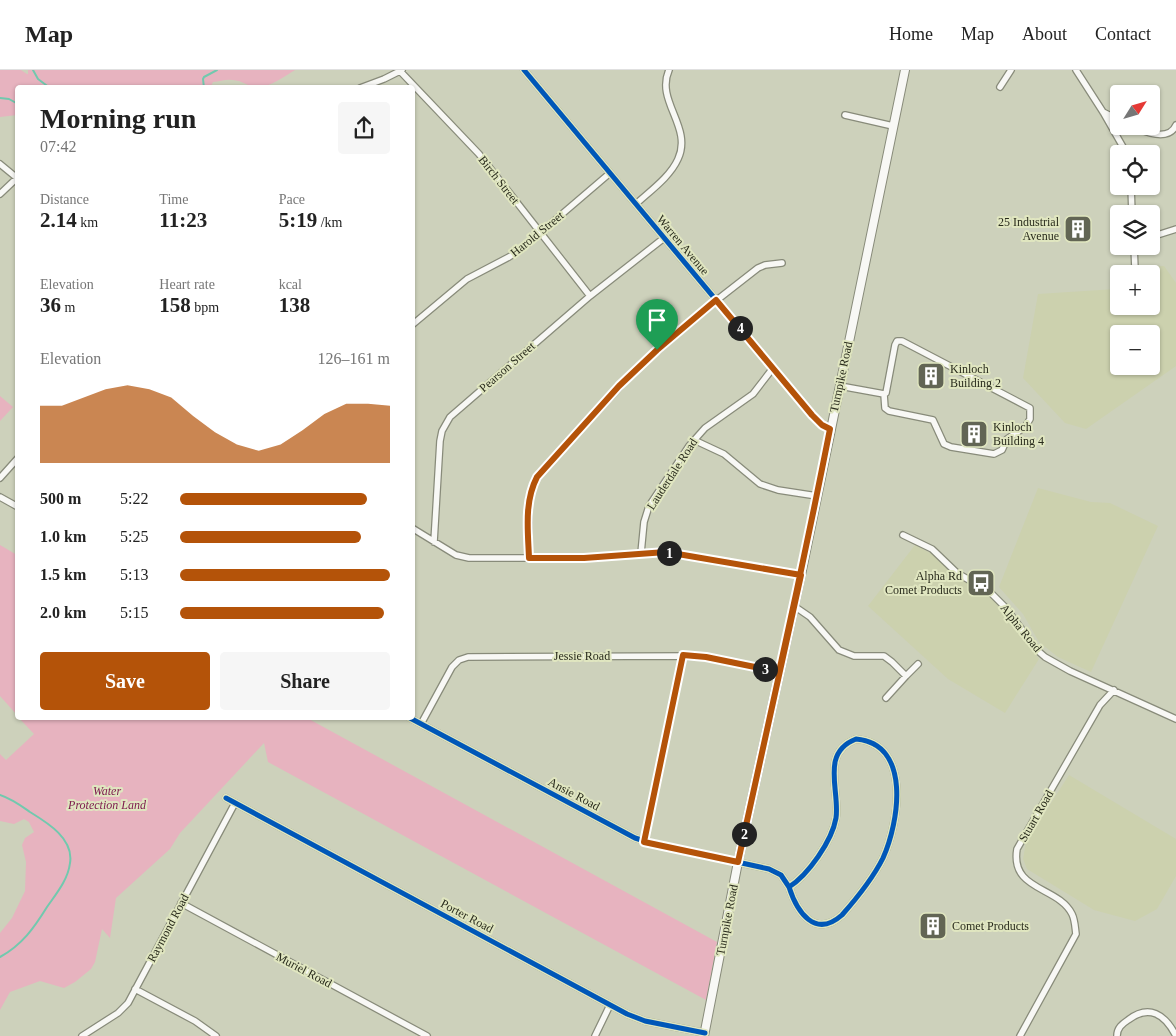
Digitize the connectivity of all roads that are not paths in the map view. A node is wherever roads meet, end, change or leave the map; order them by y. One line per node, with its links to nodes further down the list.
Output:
1 (401, 70): 7 (street); 8 (street, Birch Street)
2 (524, 70): 19 (street, Warren Avenue)
3 (669, 70): 23 (street)
4 (905, 70): 15 (main road, Turnpike Road)
5 (1010, 70): 10 (street)
6 (1076, 70): 11 (street)
7 (368, 85)
8 (415, 85)
9 (415, 85): 25 (street, Birch Street)
10 (1000, 88)
11 (1103, 112): 13 (street); 17 (street)
12 (845, 115): 15 (street)
13 (1110, 116)
14 (1176, 125): 16 (street)
15 (893, 126): 33 (main road, Turnpike Road)
16 (1160, 134)
17 (1121, 145)
18 (0, 164): 20 (street)
19 (610, 173): 23 (street, Warren Avenue); 25 (street, Harold Street)
20 (15, 176)
21 (15, 180): 22 (street)
22 (0, 194)
23 (636, 204): 27 (street, Warren Avenue)
24 (1176, 229): 26 (street)
25 (540, 233): 29 (street, Birch Street); 31 (street, Harold Street)
26 (1160, 234)
27 (664, 238): 29 (street, Pearson Street); 30 (street, Warren Avenue)
28 (782, 263): 30 (street)
29 (590, 296): 44 (street, Pearson Street)
30 (716, 300): 32 (street, Warren Avenue); 46 (street)
31 (415, 322)
32 (773, 368): 35 (street, Warren Avenue); 36 (street, Lauderdale Road)
33 (840, 386): 34 (street); 35 (main road, Turnpike Road)
34 (884, 394): 34 (street)
35 (830, 429): 39 (main road, Turnpike Road)
36 (694, 440): 39 (street); 45 (street, Lauderdale Road)
37 (15, 461): 38 (street)
38 (0, 478)
39 (817, 496): 47 (main road, Turnpike Road)
40 (0, 497): 41 (street)
41 (15, 505)
42 (415, 530): 44 (street)
43 (902, 535): 53 (street, Alpha Road)
44 (434, 542): 46 (street)
45 (641, 553): 46 (street); 47 (street)
46 (529, 558)
47 (801, 575): 48 (main road, Turnpike Road)
48 (794, 606): 51 (main road, Turnpike Road); 52 (street)
49 (683, 655): 51 (street, Jessie Road); 57 (street, Jessie Road); 60 (street)
50 (918, 664): 52 (street)
51 (779, 672): 61 (main road, Turnpike Road)
52 (906, 676): 54 (street)
53 (1114, 690): 55 (street, Alpha Road); 71 (street, Stuart Road)
54 (886, 698)
55 (1176, 719)
56 (414, 720): 57 (street, Ansie Road)
57 (421, 724): 60 (street, Ansie Road)
58 (226, 798): 59 (street, Porter Road)
59 (235, 803): 63 (street, Raymond Road); 65 (street, Porter Road)
60 (644, 842): 61 (street, Ansie Road)
61 (738, 862): 62 (street, Ansie Road); 66 (main road, Turnpike Road)
62 (789, 887): 62 (street)
63 (181, 903): 64 (street, Raymond Road); 69 (street, Muriel Road)
64 (135, 989): 67 (street, Raymond Road); 68 (street)
65 (610, 1005): 66 (street, Porter Road); 70 (street)
66 (705, 1034)
67 (82, 1036)
68 (216, 1036)
69 (427, 1036)
70 (595, 1036)
71 (1020, 1036)
72 (1117, 1036): 73 (street)
73 (1176, 1036)

